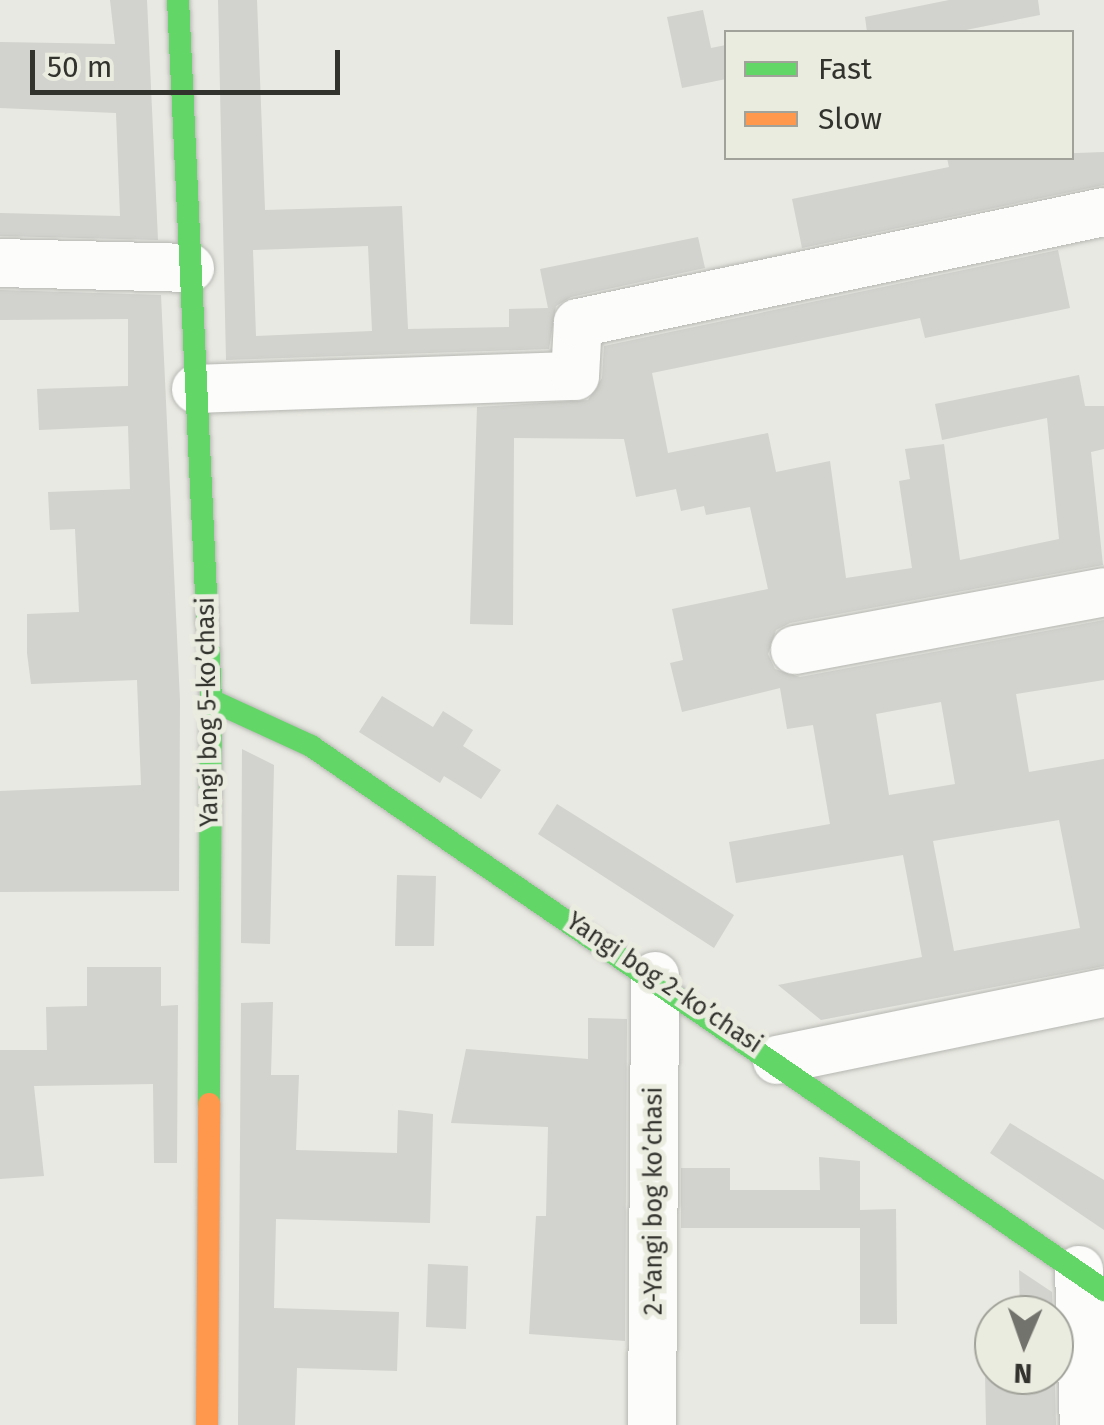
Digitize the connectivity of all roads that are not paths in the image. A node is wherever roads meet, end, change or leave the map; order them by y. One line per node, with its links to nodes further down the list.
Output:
1 (178, 0): 4 (street, Yangi bog 5-koʼchasi)
2 (1104, 212): 5 (street)
3 (0, 263): 4 (street)
4 (190, 268): 5 (street, Yangi bog 5-koʼchasi)
5 (196, 389): 8 (street, Yangi bog 5-koʼchasi)
6 (1104, 592): 7 (street)
7 (795, 650)
8 (211, 700): 9 (street, Yangi bog 2-koʼchasi); 13 (street, Yangi bog 5-koʼchasi)
9 (656, 976): 11 (street, Yangi bog 2-koʼchasi); 14 (street, 2-Yangi bog koʼchasi)
10 (1104, 993): 11 (street)
11 (777, 1060): 12 (street, Yangi bog 2-koʼchasi)
12 (1091, 1280): 15 (street)
13 (208, 1425)
14 (652, 1425)
15 (1084, 1425)

